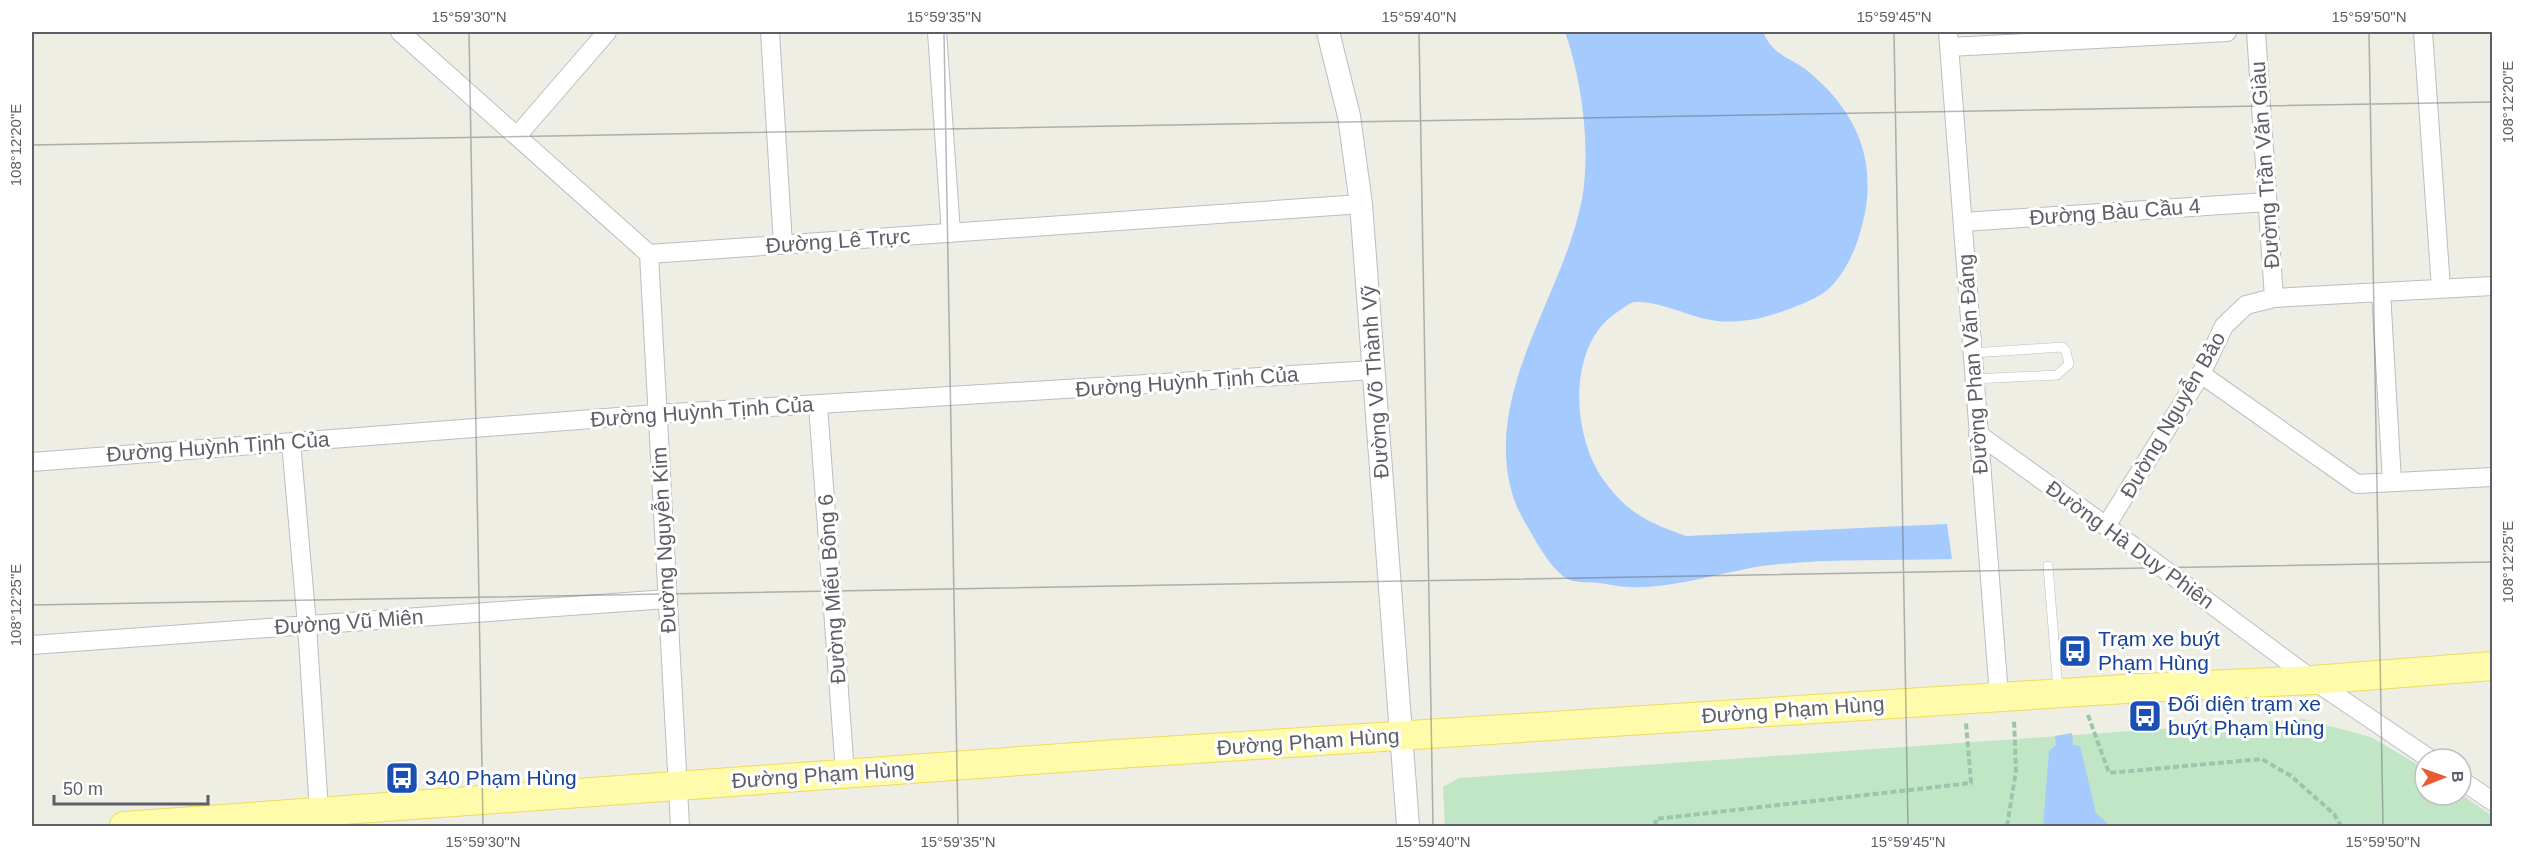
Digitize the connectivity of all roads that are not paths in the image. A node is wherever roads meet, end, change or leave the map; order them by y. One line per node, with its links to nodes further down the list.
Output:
1 (400, 32): 10 (street)
2 (607, 32): 10 (street)
3 (770, 32): 15 (street)
4 (937, 32): 14 (street)
5 (1329, 32): 12 (street, Đường Võ Thành Vỹ)
6 (2227, 32): 9 (street)
7 (2256, 32): 11 (street, Đường Trần Văn Giàu)
8 (2423, 32): 18 (street)
9 (1949, 39): 13 (street, Đường Phan Văn Đáng)
10 (517, 136): 16 (street)
11 (2267, 202): 13 (street, Đường Bàu Cầu 4); 20 (street, Đường Trần Văn Giàu)
12 (1361, 204): 14 (street, Đường Lê Trực); 22 (street, Đường Võ Thành Vỹ)
13 (1963, 222): 21 (street, Đường Phan Văn Đáng)
14 (951, 233): 15 (street, Đường Lê Trực)
15 (783, 245): 16 (street, Đường Lê Trực)
16 (649, 254): 26 (street, Đường Nguyễn Kim)
17 (2493, 286): 18 (street, Đường Nguyễn Bảo)
18 (2441, 288): 19 (street, Đường Nguyễn Bảo)
19 (2380, 292): 20 (street, Đường Nguyễn Bảo); 31 (street)
20 (2274, 298): 23 (street, Đường Nguyễn Bảo)
21 (1972, 353): 24 (street, Đường Phan Văn Đáng); 24 (lane)
22 (1374, 370): 25 (street, Đường Huỳnh Tịnh Của); 41 (street, Đường Võ Thành Vỹ)
23 (2201, 374): 31 (street); 32 (street, Đường Nguyễn Bảo)
24 (1974, 379): 27 (street, Đường Phan Văn Đáng)
25 (818, 405): 26 (street, Đường Huỳnh Tịnh Của); 43 (street, Đường Miếu Bông 6)
26 (657, 414): 28 (street, Đường Huỳnh Tịnh Của); 34 (street, Đường Nguyễn Kim)
27 (1978, 434): 32 (street, Đường Hà Duy Phiên); 40 (street, Đường Phan Văn Đáng)
28 (291, 442): 29 (street, Đường Huỳnh Tịnh Của); 35 (street)
29 (32, 462)
30 (2493, 477): 31 (street)
31 (2392, 483)
32 (2106, 526): 38 (street, Đường Hà Duy Phiên)
33 (2048, 566): 39 (lane)
34 (667, 599): 35 (street, Đường Vũ Miên); 44 (street, Đường Nguyễn Kim)
35 (307, 625): 36 (street, Đường Vũ Miên); 47 (street)
36 (32, 645)
37 (2493, 666): 38 (main road, Đường Phạm Hùng)
38 (2313, 680): 39 (main road, Đường Phạm Hùng); 42 (street, Đường Hà Duy Phiên)
39 (2070, 692): 40 (main road, Đường Phạm Hùng)
40 (2006, 707): 41 (main road, Đường Phạm Hùng)
41 (1402, 736): 43 (main road, Đường Phạm Hùng); 50 (street, Đường Võ Thành Vỹ)
42 (2413, 748)
43 (845, 773): 44 (main road, Đường Phạm Hùng)
44 (677, 785): 47 (main road, Đường Phạm Hùng); 49 (street, Đường Nguyễn Kim)
45 (2473, 788): 46 (street)
46 (2493, 801)
47 (319, 820): 48 (main road, Đường Phạm Hùng)
48 (124, 826)
49 (680, 826)
50 (1408, 826)

